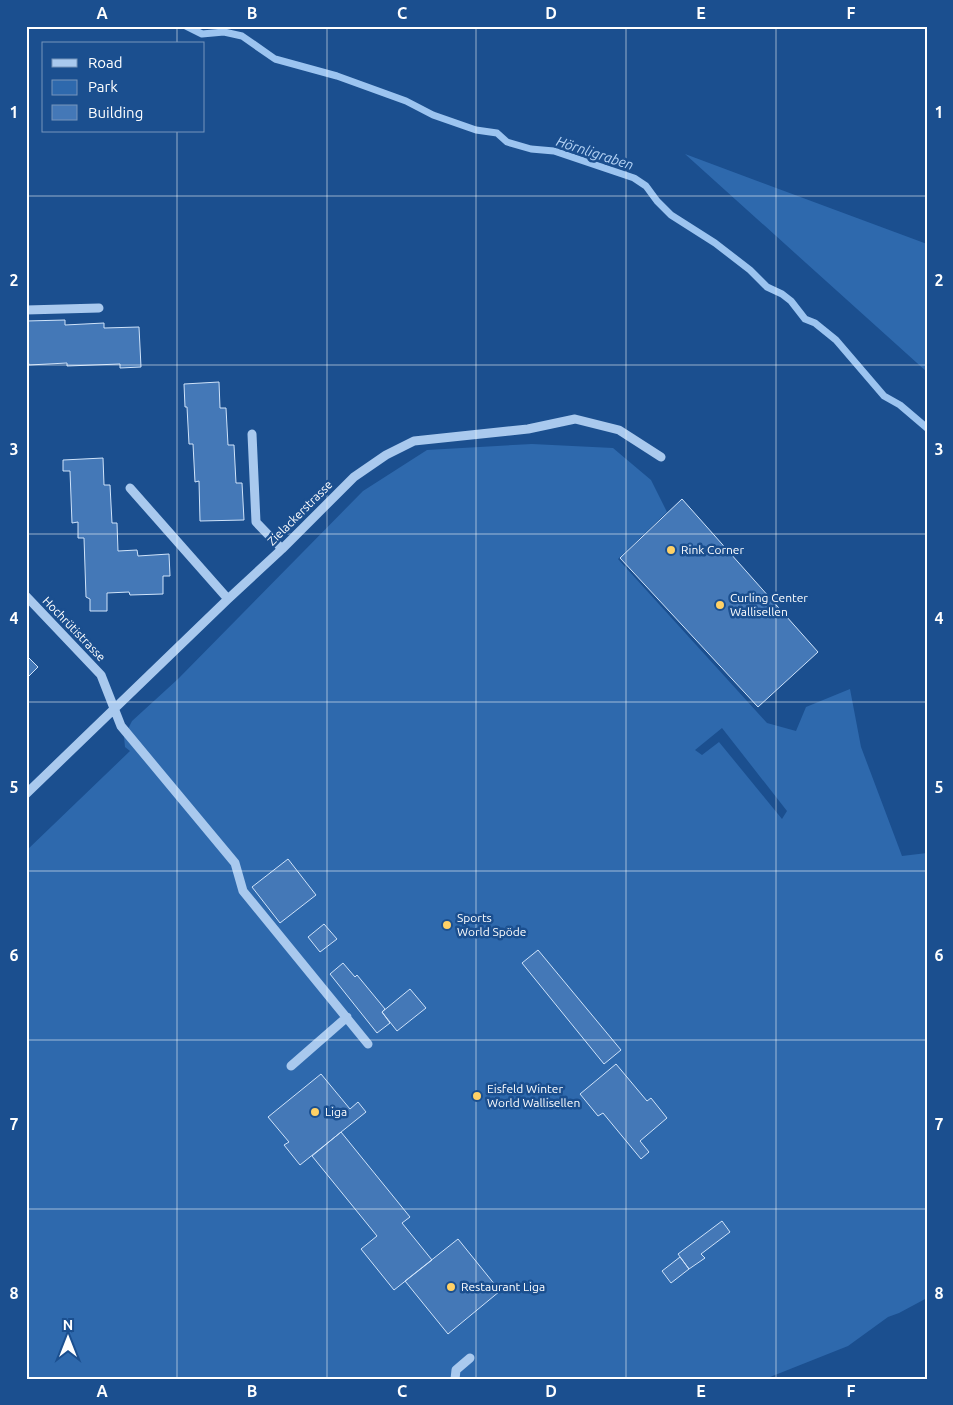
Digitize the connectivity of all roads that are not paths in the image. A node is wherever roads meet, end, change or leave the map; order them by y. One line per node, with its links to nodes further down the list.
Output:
1 (99, 308): 2 (street)
2 (26, 310)
3 (252, 434): 6 (street)
4 (661, 457): 6 (street, Zielackerstrasse)
5 (130, 488): 8 (street)
6 (282, 549): 8 (street, Zielackerstrasse)
7 (26, 596): 9 (street, Hochrütistrasse)
8 (228, 599): 9 (street, Zielackerstrasse)
9 (115, 708): 10 (street, Zielackerstrasse); 11 (street, Hochrütistrasse)
10 (26, 794)
11 (347, 1017): 12 (street, Hochrütistrasse); 13 (street)
12 (368, 1044)
13 (291, 1066)
14 (470, 1358): 15 (street)
15 (455, 1379)

